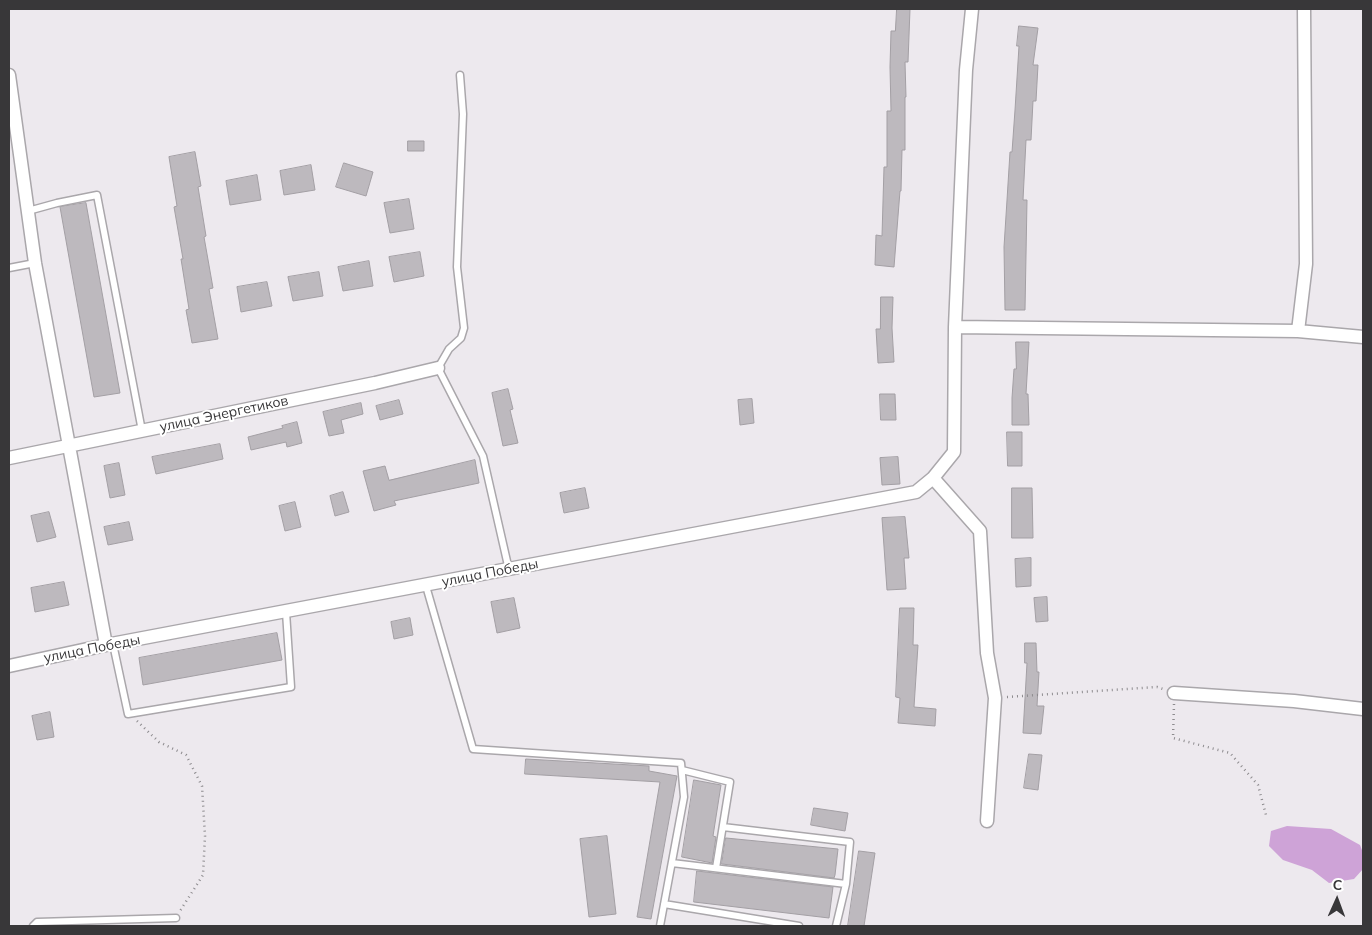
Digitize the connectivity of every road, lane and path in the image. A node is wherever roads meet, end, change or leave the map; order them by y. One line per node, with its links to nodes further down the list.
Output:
1 (972, 9): 8 (street)
2 (1304, 9): 9 (street)
3 (9, 75): 5 (street)
4 (460, 75): 11 (lane)
5 (28, 211): 6 (street); 12 (lane)
6 (35, 263): 7 (lane); 13 (street)
7 (9, 268)
8 (955, 326): 9 (street); 15 (street, улица Победы)
9 (1298, 331): 10 (street)
10 (1363, 337)
11 (438, 368): 12 (street, улица Энергетиков); 16 (lane)
12 (142, 431): 13 (street, улица Энергетиков)
13 (70, 446): 14 (street, улица Энергетиков); 19 (street)
14 (9, 458)
15 (933, 478): 16 (street, улица Победы); 22 (street)
16 (509, 570): 17 (street, улица Победы)
17 (426, 586): 18 (street, улица Победы); 25 (lane)
18 (286, 612): 19 (street, улица Победы); 24 (lane)
19 (110, 645): 20 (street, улица Победы); 24 (lane)
20 (9, 666)
21 (1174, 693): 22 (path); 23 (street); 26 (path)
22 (995, 698): 27 (street)
23 (1363, 709)
24 (128, 714): 33 (path)
25 (682, 770): 28 (lane); 29 (lane)
26 (1266, 815)
27 (987, 821)
28 (723, 827): 30 (lane); 31 (lane)
29 (672, 863): 30 (lane); 32 (lane)
30 (716, 868): 31 (lane)
31 (846, 884): 37 (lane)
32 (664, 904): 35 (lane); 36 (lane)
33 (176, 918): 34 (lane)
34 (33, 926)
35 (660, 926)
36 (799, 926)
37 (836, 926)

